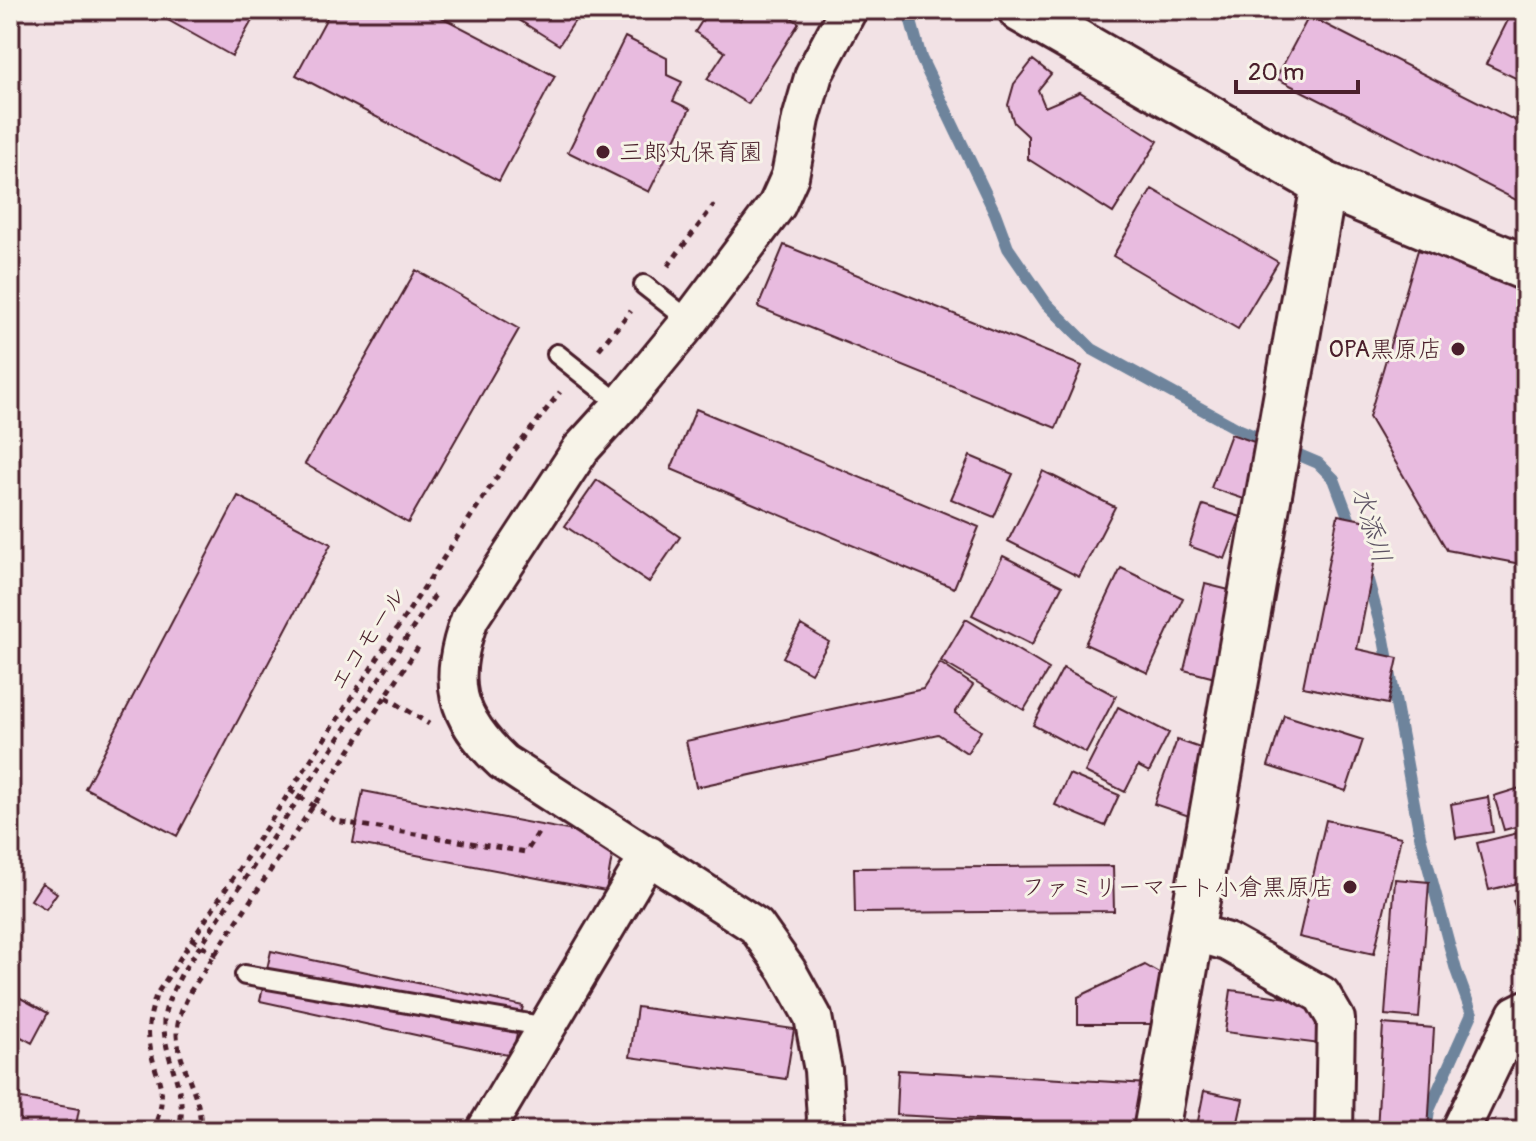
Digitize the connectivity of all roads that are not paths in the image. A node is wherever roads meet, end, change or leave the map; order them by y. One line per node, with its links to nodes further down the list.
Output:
1 (848, 10): 6 (street)
2 (1021, 10): 3 (street)
3 (1324, 184): 4 (street); 10 (street)
4 (1526, 268)
5 (647, 287): 6 (lane)
6 (690, 321): 8 (street)
7 (557, 354): 8 (lane)
8 (621, 405): 9 (street)
9 (649, 855): 13 (street); 15 (street)
10 (1190, 931): 16 (street); 17 (street)
11 (245, 975): 13 (lane)
12 (1526, 1009): 18 (street)
13 (547, 1027): 14 (street)
14 (485, 1131)
15 (824, 1131)
16 (1156, 1131)
17 (1334, 1131)
18 (1460, 1131)

